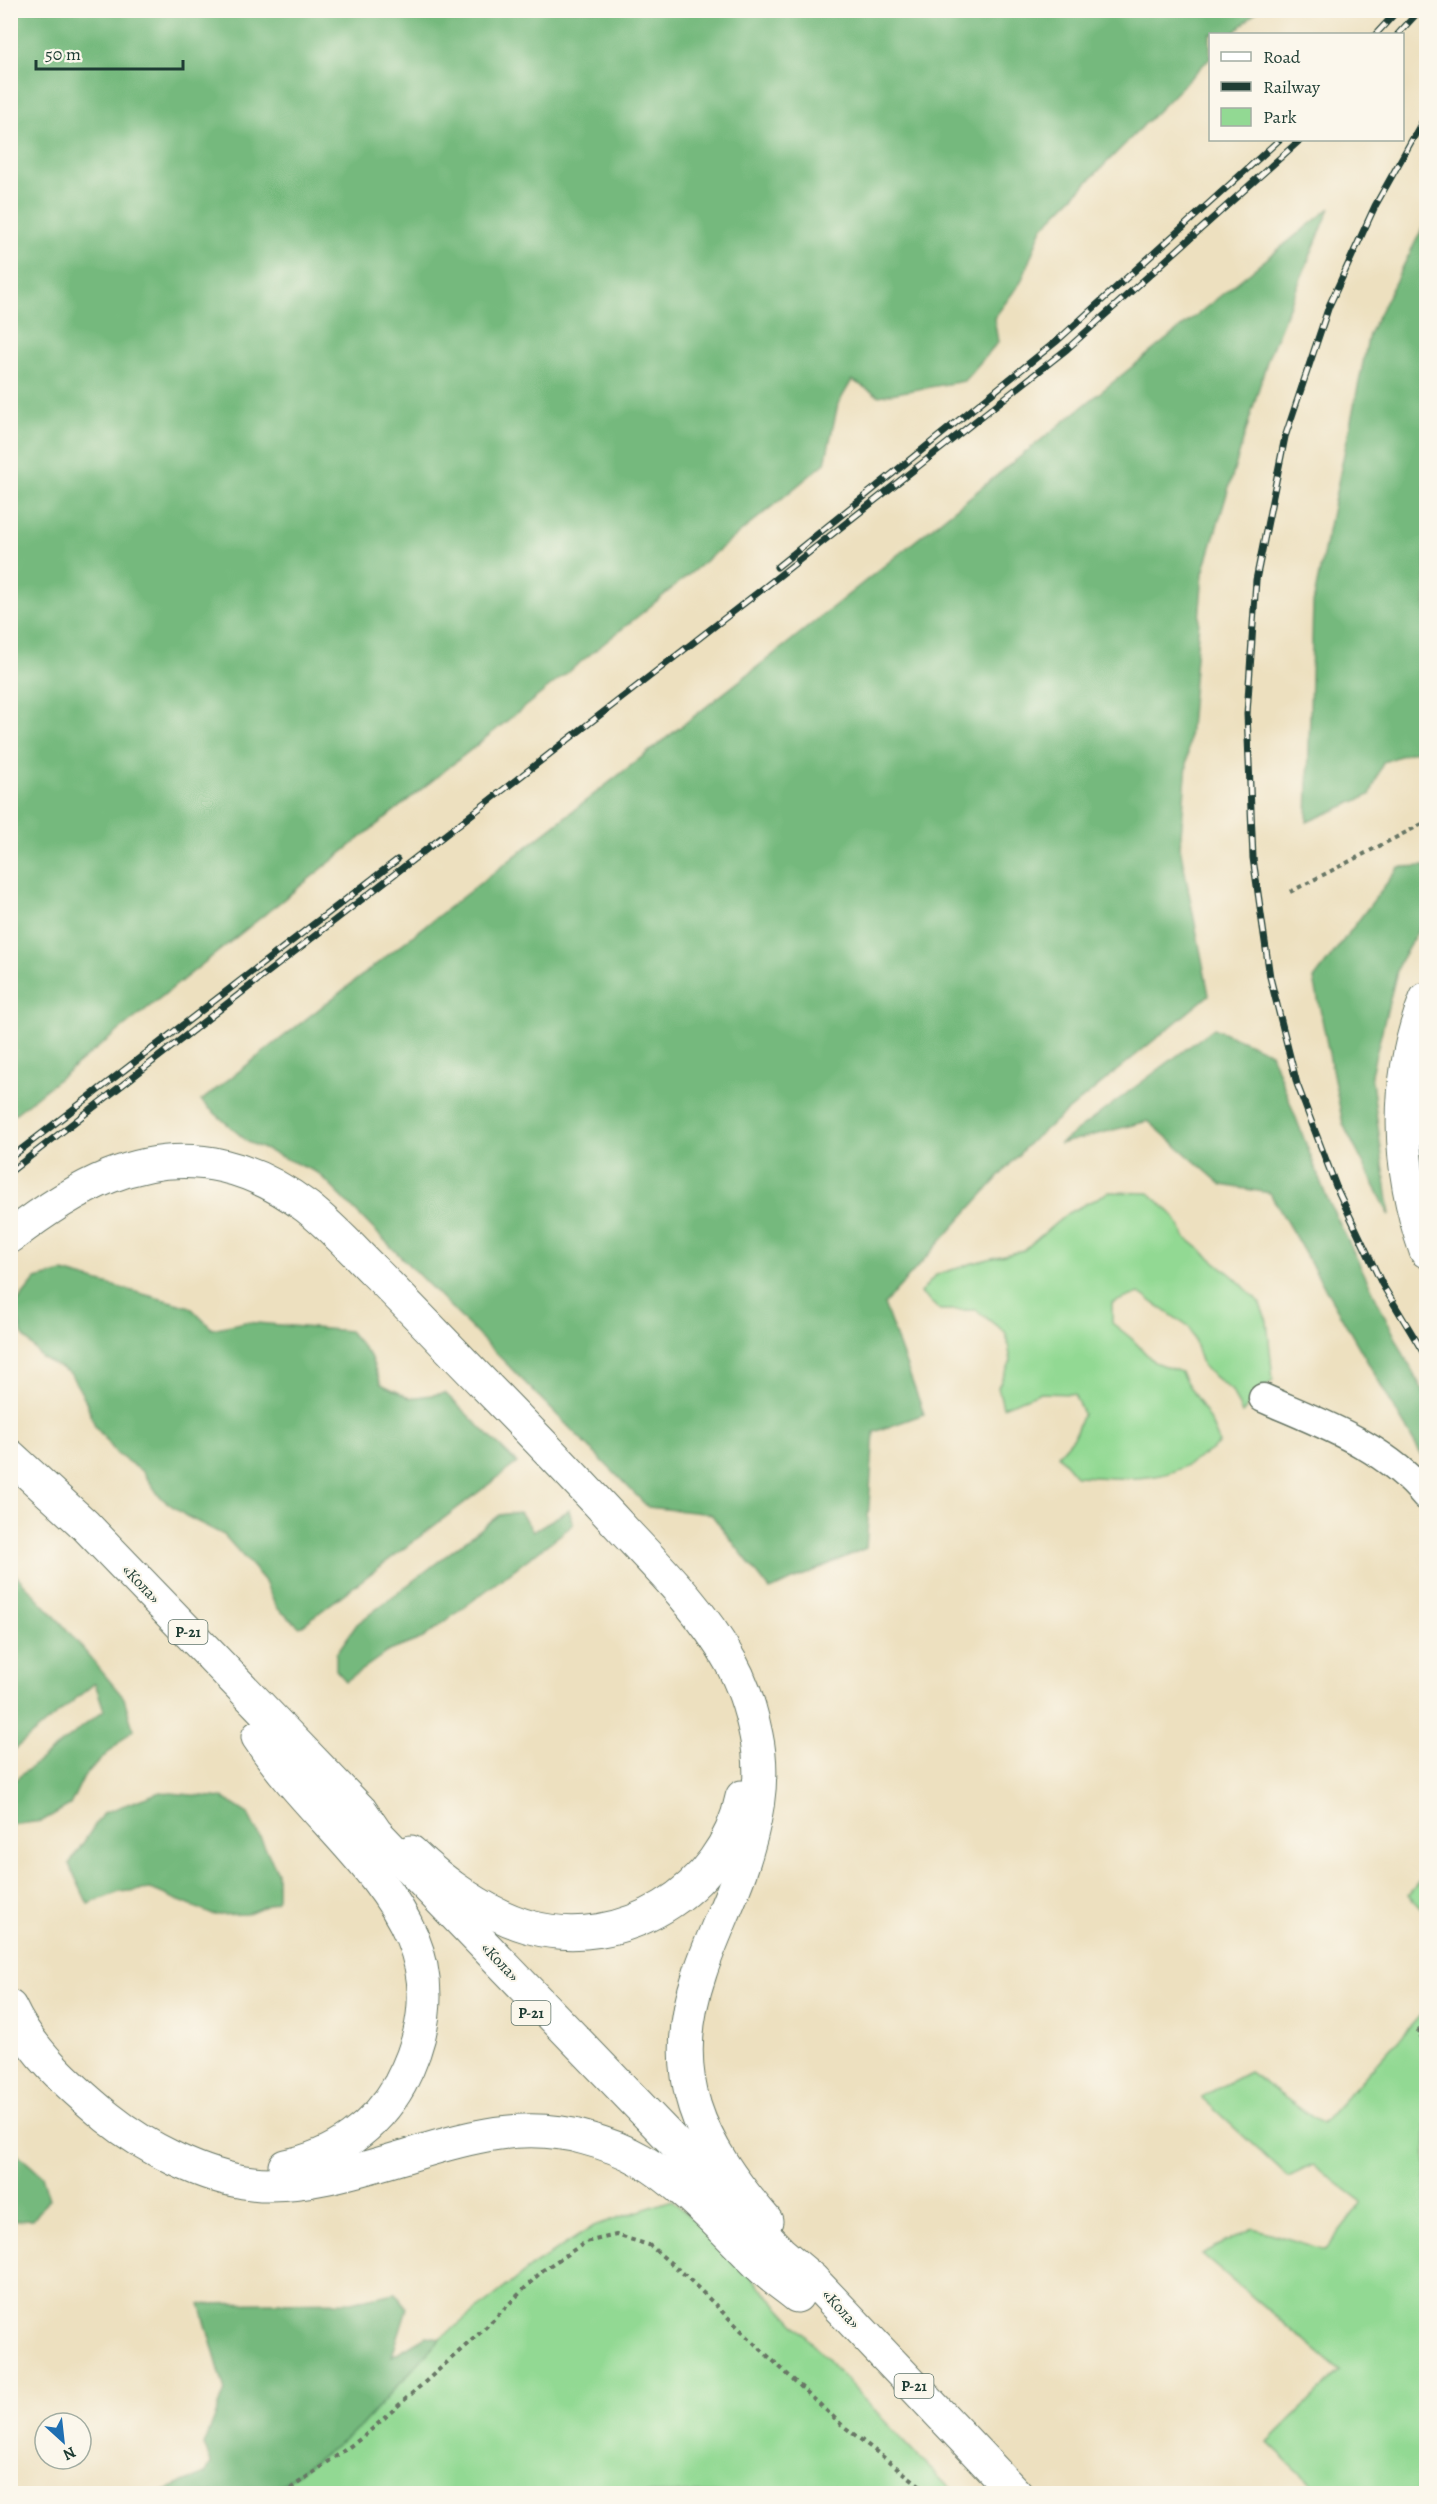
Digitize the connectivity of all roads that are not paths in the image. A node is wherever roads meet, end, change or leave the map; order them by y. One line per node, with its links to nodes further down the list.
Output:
1 (1426, 999): 3 (main road)
2 (10, 1237): 8 (main road)
3 (1426, 1251)
4 (1263, 1398): 7 (street)
5 (10, 1456): 10 (main road, «Кола» / Р-21)
6 (10, 1472): 9 (main road, «Кола» / Р-21)
7 (1426, 1496)
8 (748, 1703): 10 (main road); 15 (main road)
9 (258, 1737): 14 (main road); 15 (main road, «Кола» / Р-21)
10 (361, 1811): 15 (main road, «Кола» / Р-21)
11 (10, 2007): 13 (main road)
12 (10, 2042): 13 (main road)
13 (67, 2082): 14 (main road)
14 (219, 2175): 15 (main road)
15 (804, 2287): 16 (main road, «Кола» / Р-21); 17 (main road, «Кола» / Р-21)
16 (989, 2493)
17 (1016, 2493)

